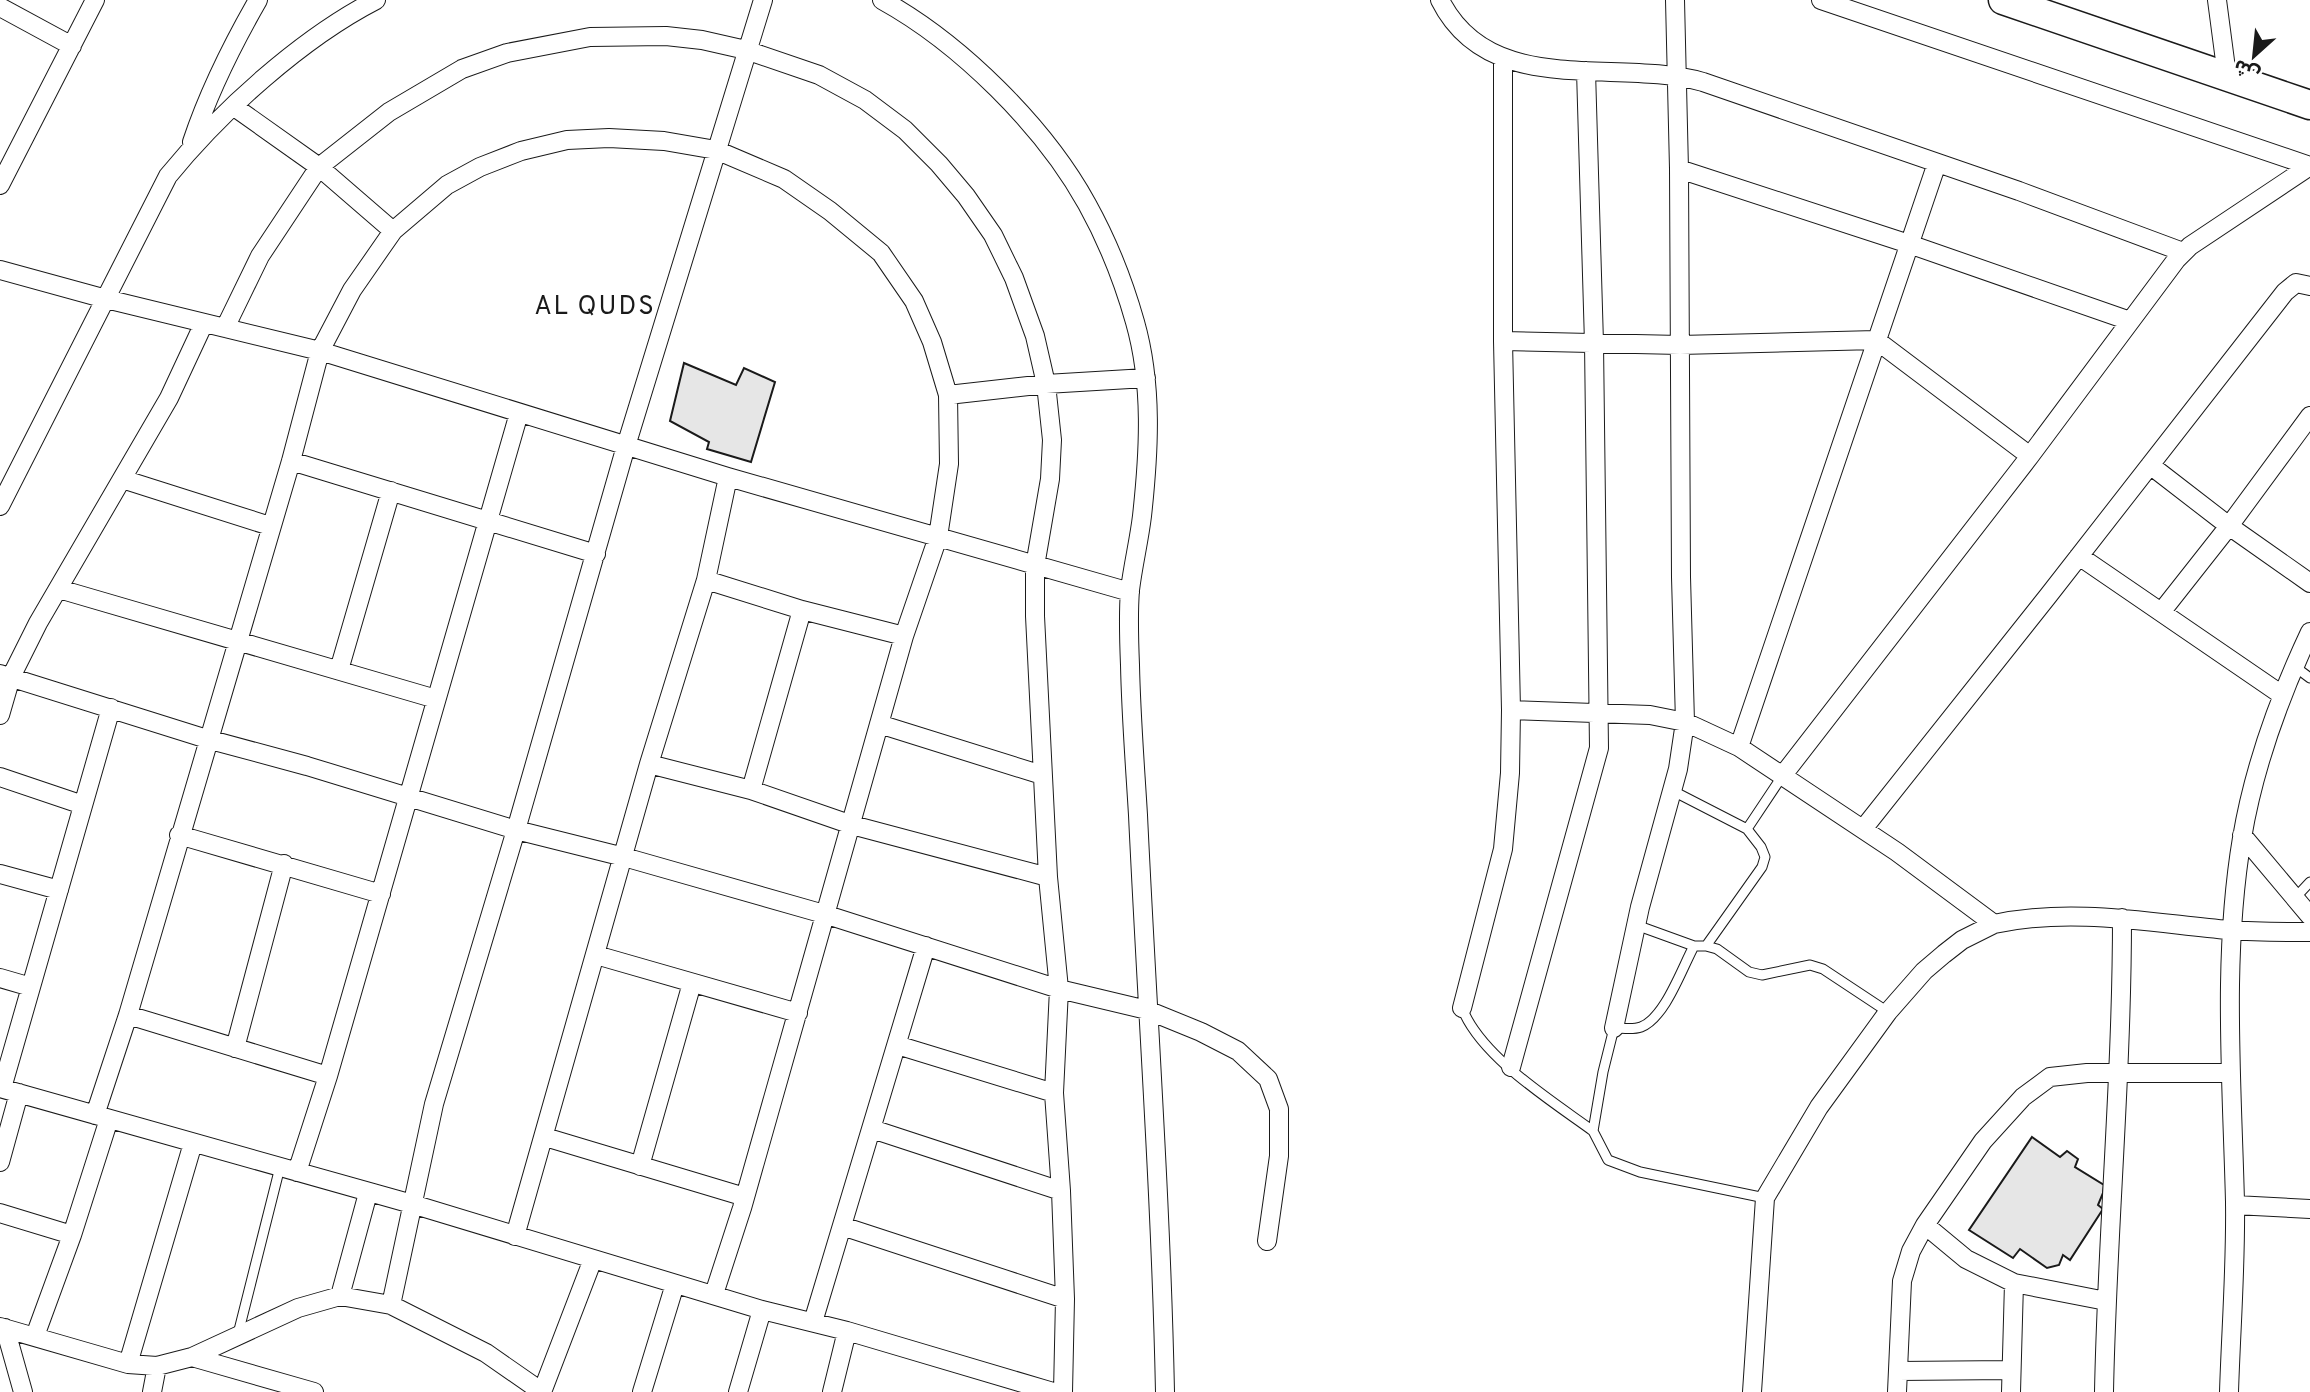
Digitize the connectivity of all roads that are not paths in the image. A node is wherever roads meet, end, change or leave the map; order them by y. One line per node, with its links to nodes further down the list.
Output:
1 (95, 0): 12 (street)
2 (258, 0): 20 (street)
3 (376, 0): 18 (street)
4 (763, 0): 13 (street)
5 (882, 0): 41 (street)
6 (1440, 0): 14 (street)
7 (1675, 0): 16 (street)
8 (1821, 0): 23 (street)
9 (2003, 0): 17 (main road)
10 (2217, 0): 17 (street)
11 (0, 7): 12 (street)
12 (72, 46): 26 (street)
13 (746, 50): 21 (street); 24 (street); 42 (street)
14 (1503, 58): 15 (street); 37 (street)
15 (1586, 71): 16 (street); 38 (street)
16 (1678, 76): 22 (street); 25 (street)
17 (2227, 76): 19 (main road)
18 (233, 106): 20 (street); 24 (street)
19 (2310, 106)
20 (190, 149): 32 (street)
21 (716, 150): 27 (street); 43 (street); 46 (street)
22 (1937, 163): 28 (street); 29 (street)
23 (2310, 166): 29 (street)
24 (319, 167): 27 (street); 35 (street)
25 (1679, 169): 28 (street); 39 (street)
26 (0, 186)
27 (393, 231): 40 (street)
28 (1909, 244): 33 (street); 36 (street)
29 (2183, 252): 33 (street)
30 (0, 270): 32 (street)
31 (2310, 286): 49 (street)
32 (106, 299): 34 (street); 53 (street)
33 (2130, 321): 47 (street)
34 (204, 323): 35 (street); 51 (street)
35 (225, 328): 40 (street)
36 (1876, 340): 39 (street); 47 (street); 83 (street)
37 (1503, 341): 38 (street); 77 (street)
38 (1594, 343): 39 (street); 78 (street)
39 (1680, 345): 80 (street)
40 (320, 351): 44 (street); 48 (street)
41 (1146, 378): 42 (street); 64 (street)
42 (1046, 384): 43 (street); 60 (street)
43 (948, 395): 57 (street)
44 (519, 413): 46 (street); 54 (street)
45 (2310, 416): 56 (street)
46 (626, 446): 50 (street); 58 (street)
47 (2030, 456): 86 (street)
48 (291, 460): 52 (street); 55 (street)
49 (2150, 465): 56 (street); 59 (street)
50 (728, 477): 57 (street); 61 (street)
51 (122, 478): 55 (street); 63 (street)
52 (391, 491): 54 (street); 71 (street)
53 (0, 506)
54 (489, 520): 58 (street); 75 (street)
55 (270, 526): 69 (street)
56 (2229, 526): 62 (street); 66 (street)
57 (938, 537): 60 (street); 68 (street)
58 (596, 554): 95 (street)
59 (2079, 555): 66 (street); 94 (street)
60 (1035, 566): 64 (street); 85 (street)
61 (706, 580): 65 (street); 84 (street)
62 (2310, 583)
63 (59, 589): 69 (street); 72 (street)
64 (1130, 592): 122 (street)
65 (802, 610): 68 (street); 88 (street)
66 (2162, 611): 74 (street)
67 (2310, 632): 70 (street)
68 (904, 636): 81 (street)
69 (237, 640): 71 (street); 82 (street)
70 (2294, 666): 73 (lane); 74 (street)
71 (339, 670): 75 (street)
72 (5, 676): 76 (street); 79 (street)
73 (2310, 678)
74 (2281, 695): 97 (street)
75 (436, 699): 90 (street)
76 (111, 708): 82 (street); 91 (street)
77 (1511, 710): 78 (street); 121 (street)
78 (1597, 712): 80 (street); 129 (street)
79 (0, 715)
80 (1685, 722): 83 (street); 89 (street)
81 (879, 723): 85 (street); 92 (street)
82 (207, 739): 90 (street); 96 (street)
83 (1739, 747): 86 (street)
84 (649, 764): 88 (street); 98 (street)
85 (1042, 775): 101 (street)
86 (1783, 775): 93 (lane); 94 (street)
87 (0, 777): 91 (street)
88 (751, 790): 92 (street)
89 (1673, 791): 93 (lane); 110 (street)
90 (407, 796): 95 (street); 104 (street)
91 (83, 805): 103 (street)
92 (852, 825): 101 (street); 106 (street)
93 (1747, 829): 115 (lane)
94 (1863, 829): 109 (street)
95 (516, 830): 98 (street); 147 (street)
96 (179, 835): 99 (street); 125 (street)
97 (2242, 835): 105 (street); 111 (street)
98 (624, 857): 106 (street); 116 (street)
99 (284, 864): 104 (street); 128 (street)
100 (0, 874): 103 (street)
101 (1048, 877): 120 (street)
102 (2310, 882): 105 (lane)
103 (59, 890): 119 (street)
104 (381, 894): 132 (street)
105 (2295, 898): 107 (street)
106 (824, 914): 113 (street); 124 (street)
107 (2310, 916)
108 (2122, 918): 109 (street); 111 (street); 131 (street)
109 (1994, 924): 123 (street)
110 (1636, 925): 114 (lane); 126 (street)
111 (2232, 930): 112 (street); 130 (street)
112 (2310, 932)
113 (926, 946): 120 (street); 127 (street)
114 (1694, 946): 115 (lane); 126 (lane)
115 (1706, 946): 123 (lane)
116 (596, 955): 118 (street); 138 (street)
117 (0, 978): 119 (street)
118 (692, 983): 124 (street); 141 (street)
119 (31, 987): 133 (street)
120 (1059, 989): 122 (street); 134 (street)
121 (1462, 1008): 129 (lane)
122 (1147, 1010): 155 (street); 185 (street)
123 (1888, 1012): 146 (street)
124 (798, 1013): 145 (street)
125 (128, 1015): 128 (street); 135 (street)
126 (1614, 1028): 137 (lane)
127 (897, 1045): 134 (street); 136 (street)
128 (235, 1048): 132 (street)
129 (1511, 1067): 137 (lane)
130 (2230, 1073): 131 (street); 148 (street)
131 (2120, 1074): 151 (street); 162 (street)
132 (328, 1076): 142 (street)
133 (7, 1090): 135 (street); 140 (street)
134 (1054, 1093): 143 (street)
135 (102, 1117): 139 (street); 153 (street)
136 (872, 1129): 143 (street); 152 (street)
137 (1593, 1130): 146 (lane)
138 (545, 1137): 141 (street); 154 (street)
139 (192, 1143): 142 (street); 171 (street)
140 (0, 1162)
141 (640, 1166): 145 (street)
142 (288, 1169): 144 (street); 168 (lane)
143 (1061, 1191): 161 (street)
144 (368, 1193): 147 (street); 160 (street)
145 (745, 1197): 159 (street)
146 (1765, 1198): 186 (street)
147 (412, 1204): 154 (street); 163 (street)
148 (2235, 1206): 149 (street); 190 (street)
149 (2310, 1209)
150 (0, 1213): 153 (street)
151 (1925, 1225): 157 (street); 174 (street)
152 (842, 1226): 161 (street); 165 (street)
153 (72, 1235): 169 (street)
154 (516, 1236): 156 (street)
155 (1267, 1241)
156 (593, 1259): 158 (street); 179 (street)
157 (2014, 1283): 162 (street); 173 (street)
158 (675, 1284): 159 (street); 180 (street)
159 (714, 1294): 164 (street)
160 (340, 1296): 163 (street); 168 (street)
161 (1065, 1298): 184 (street)
162 (2106, 1301): 189 (street)
163 (391, 1305): 179 (street)
164 (762, 1310): 165 (street); 181 (street)
165 (813, 1322): 167 (street)
166 (3, 1327): 169 (street); 176 (street)
167 (847, 1331): 175 (street); 182 (street)
168 (237, 1335): 170 (street)
169 (35, 1336): 171 (street)
170 (192, 1357): 172 (street); 178 (street)
171 (128, 1364): 172 (street)
172 (157, 1366): 177 (street)
173 (2010, 1370): 174 (street); 188 (street)
174 (1898, 1371): 187 (street)
175 (1001, 1384): 183 (street)
176 (23, 1392)
177 (152, 1392)
178 (314, 1392)
179 (542, 1392)
180 (642, 1392)
181 (738, 1392)
182 (832, 1392)
183 (1053, 1392)
184 (1063, 1392)
185 (1165, 1392)
186 (1752, 1392)
187 (1897, 1392)
188 (2011, 1392)
189 (2104, 1392)
190 (2229, 1392)

